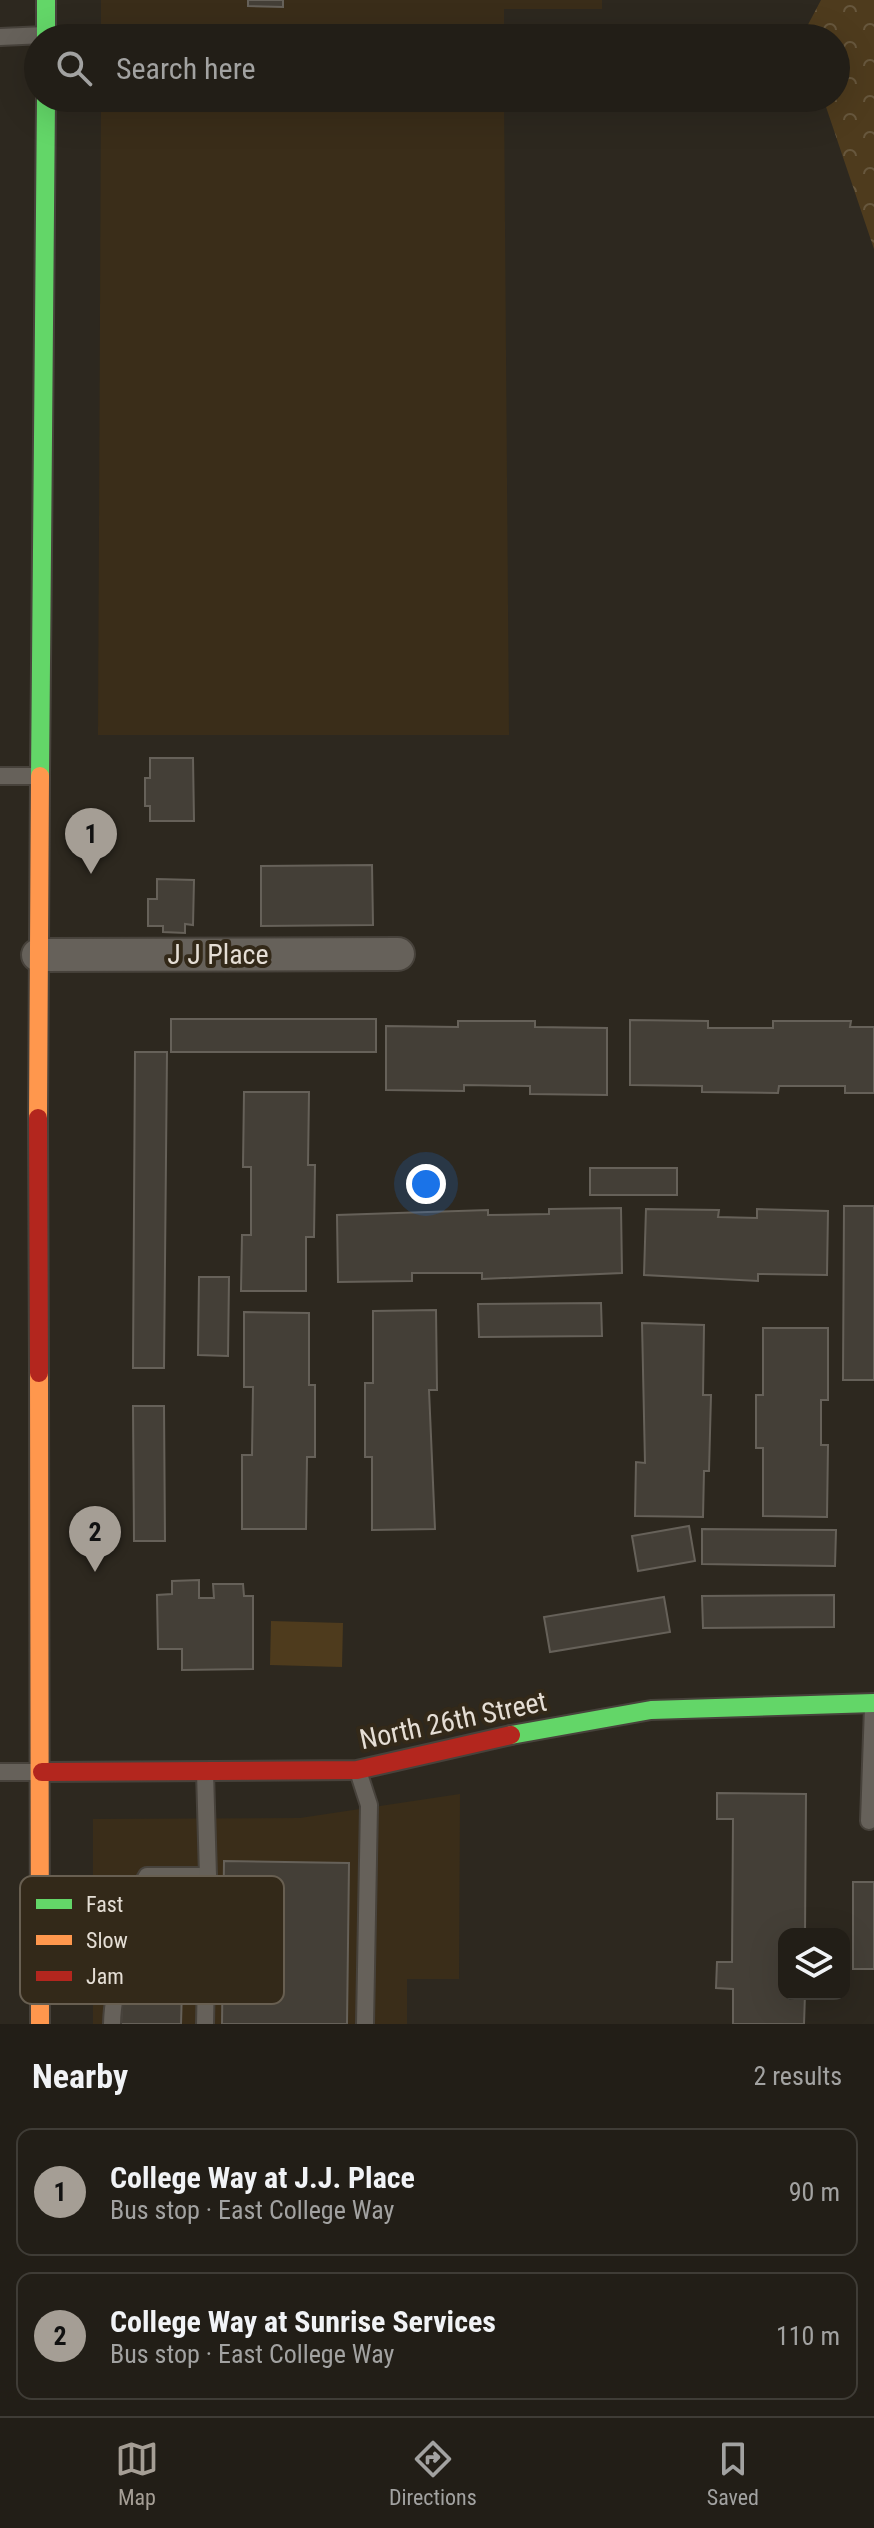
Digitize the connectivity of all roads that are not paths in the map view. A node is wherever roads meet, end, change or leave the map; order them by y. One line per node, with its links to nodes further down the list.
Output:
1 (46, 0): 2 (main road)
2 (46, 24)
3 (24, 36): 4 (lane)
4 (0, 37)
5 (46, 112): 7 (main road)
6 (0, 776): 7 (lane)
7 (40, 776): 9 (main road)
8 (398, 954): 9 (street, J J Place)
9 (38, 955): 14 (main road)
10 (874, 1703): 11 (main road, North 26th Street); 15 (lane)
11 (357, 1770): 12 (main road, North 26th Street); 25 (lane)
12 (205, 1771): 14 (main road, North 26th Street); 18 (lane)
13 (0, 1772): 14 (lane)
14 (42, 1772): 16 (main road)
15 (869, 1821)
16 (41, 1876)
17 (147, 1876): 18 (lane)
18 (208, 1876)
19 (40, 2004): 22 (main road)
20 (113, 2004): 23 (lane)
21 (205, 2004): 24 (lane)
22 (40, 2024)
23 (112, 2024)
24 (205, 2024)
25 (365, 2024)

